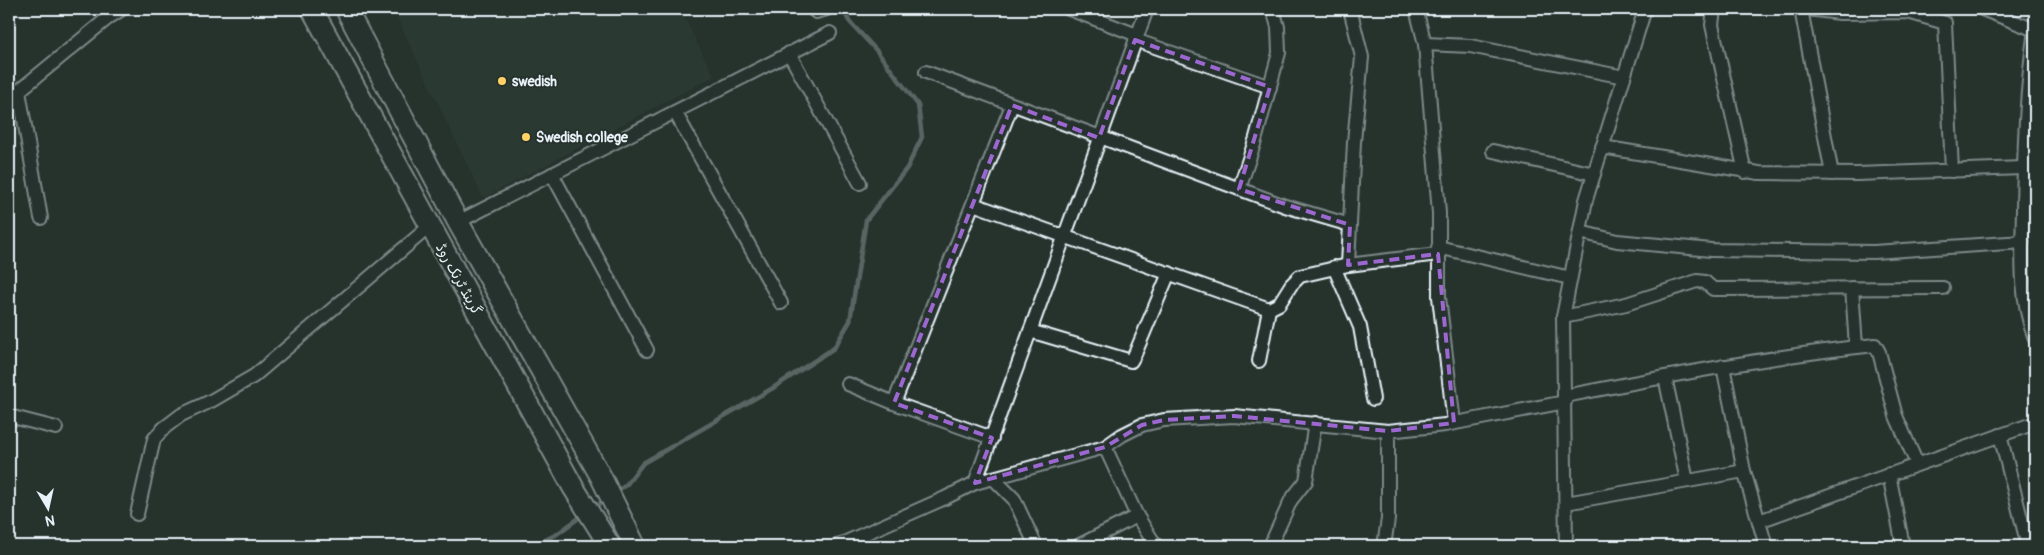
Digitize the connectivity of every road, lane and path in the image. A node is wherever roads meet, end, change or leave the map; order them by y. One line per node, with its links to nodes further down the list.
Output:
1 (122, 9): 25 (street)
2 (312, 9): 16 (highway, گرینڈ ٹرنک روڈ)
3 (813, 9): 4 (street)
4 (827, 9)
5 (1069, 9): 19 (street)
6 (1146, 9): 19 (street)
7 (1273, 9): 24 (street)
8 (1350, 9): 43 (street)
9 (1416, 9): 20 (street)
10 (1645, 9): 23 (street)
11 (1714, 9): 34 (street)
12 (1801, 9): 37 (street)
13 (1807, 9): 33 (street)
14 (1982, 9): 17 (street)
15 (348, 12): 16 (highway); 42 (highway, گرینڈ ٹرنک روڈ)
16 (323, 30): 44 (highway, گرینڈ ٹرنک روڈ)
17 (2035, 30): 32 (street)
18 (830, 33): 21 (street)
19 (1136, 38): 24 (street); 29 (street)
20 (1425, 44): 23 (street); 48 (street)
21 (789, 53): 28 (street); 38 (street)
22 (926, 72): 27 (street)
23 (1624, 77): 30 (street)
24 (1270, 87): 39 (street)
25 (19, 90): 26 (street); 41 (street)
26 (9, 99)
27 (1012, 105): 29 (street); 40 (street)
28 (675, 112): 35 (street); 55 (street)
29 (1099, 138): 39 (street); 46 (street)
30 (1602, 147): 34 (street); 36 (street)
31 (1493, 151): 36 (street)
32 (2023, 168): 33 (street); 47 (street)
33 (1952, 171): 37 (street)
34 (1745, 172): 37 (street)
35 (552, 174): 42 (street); 61 (street)
36 (1594, 174): 45 (street)
37 (1832, 174)
38 (860, 183)
39 (1239, 189): 43 (street)
40 (973, 204): 46 (street); 68 (street)
41 (41, 218)
42 (458, 222): 89 (highway, گرینڈ ٹرنک روڈ)
43 (1350, 225): 49 (street)
44 (430, 226): 85 (street); 88 (highway, گرینڈ ٹرنک روڈ)
45 (1580, 232): 47 (street); 52 (street)
46 (1063, 236): 51 (street); 58 (street)
47 (2023, 242): 59 (street)
48 (1438, 250): 49 (street); 52 (street); 71 (street)
49 (1348, 265): 50 (street)
50 (1334, 267): 56 (street); 66 (street)
51 (1169, 273): 56 (street); 58 (street)
52 (1570, 278): 57 (street)
53 (1852, 288): 54 (street); 57 (street); 60 (street)
54 (1943, 288)
55 (781, 303)
56 (1269, 309): 62 (street)
57 (1563, 317): 67 (street)
58 (1030, 332): 76 (street)
59 (2035, 338)
60 (1856, 347): 63 (street); 78 (street)
61 (647, 350)
62 (1259, 361)
63 (1723, 366): 64 (street); 79 (street)
64 (1665, 377): 67 (street); 82 (street)
65 (848, 384): 68 (street)
66 (1373, 399)
67 (1565, 399): 71 (street); 84 (street)
68 (894, 403): 76 (street)
69 (9, 416): 73 (street)
70 (1315, 423): 74 (street); 77 (street); 94 (street)
71 (1454, 423): 74 (street)
72 (2035, 423): 75 (street)
73 (56, 428)
74 (1388, 432): 95 (street)
75 (2000, 435): 78 (street); 99 (street)
76 (992, 438): 83 (street)
77 (1105, 447): 81 (street); 86 (street)
78 (1917, 464): 80 (street)
79 (1744, 471): 82 (street); 87 (street)
80 (1889, 474): 87 (street); 98 (street)
81 (993, 478): 83 (street); 91 (street)
82 (1687, 481): 84 (street)
83 (975, 483): 90 (street)
84 (1566, 503): 96 (street)
85 (137, 514)
86 (1138, 516): 92 (street); 93 (street)
87 (1759, 521): 97 (street)
88 (610, 546)
89 (635, 546)
90 (837, 546)
91 (1036, 546)
92 (1078, 546)
93 (1156, 546)
94 (1270, 546)
95 (1384, 546)
96 (1566, 546)
97 (1766, 546)
98 (1903, 546)
99 (2028, 546)

